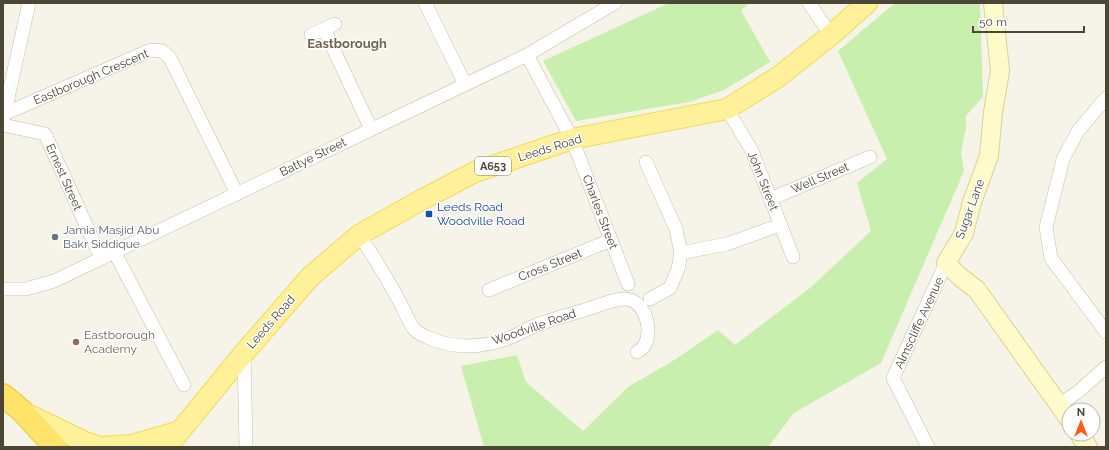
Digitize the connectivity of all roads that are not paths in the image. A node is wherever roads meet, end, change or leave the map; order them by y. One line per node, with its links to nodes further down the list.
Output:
1 (30, 3): 13 (street)
2 (425, 3): 10 (street)
3 (615, 3): 9 (street, Battye Street)
4 (809, 3): 8 (street)
5 (867, 3): 8 (main road, Leeds Road / A653)
6 (993, 3): 27 (street, Sugar Lane)
7 (311, 35): 14 (street)
8 (831, 35): 12 (main road, Leeds Road / A653)
9 (527, 55): 10 (street, Battye Street); 15 (street, Charles Street)
10 (465, 84): 14 (street, Battye Street)
11 (1106, 98): 32 (street)
12 (727, 109): 15 (main road, Leeds Road / A653); 19 (street, John Street)
13 (3, 120): 18 (street, Eastborough Crescent); 26 (street, Ernest Street)
14 (371, 129): 18 (street, Battye Street)
15 (572, 139): 21 (main road, Leeds Road / A653); 22 (street, Charles Street)
16 (870, 157): 19 (street, Well Street)
17 (646, 162): 24 (street)
18 (237, 194): 23 (street, Battye Street)
19 (770, 200): 20 (street, John Street)
20 (780, 225): 24 (street); 25 (street, John Street)
21 (359, 235): 33 (street, Woodville Road); 34 (main road, Leeds Road / A653)
22 (611, 240): 28 (street, Charles Street); 30 (street, Cross Street)
23 (115, 252): 26 (street, Battye Street); 36 (street)
24 (682, 252): 31 (street)
25 (793, 257)
26 (101, 258): 29 (street, Battye Street)
27 (946, 263): 39 (street); 42 (street, Almscliffe Avenue)
28 (628, 284)
29 (3, 289)
30 (488, 290)
31 (650, 299)
32 (1106, 332)
33 (637, 352)
34 (244, 353): 41 (main road, Leeds Road / A653); 47 (street)
35 (1106, 367): 38 (street)
36 (184, 385)
37 (3, 395): 40 (highway)
38 (1071, 402)
39 (1061, 408)
40 (22, 411): 41 (main road); 43 (highway); 44 (highway)
41 (180, 431): 45 (main road, Leeds Road / A653); 46 (main road, Leeds Road / A653)
42 (926, 446)
43 (41, 447)
44 (55, 447)
45 (154, 447)
46 (167, 447)
47 (246, 447)

